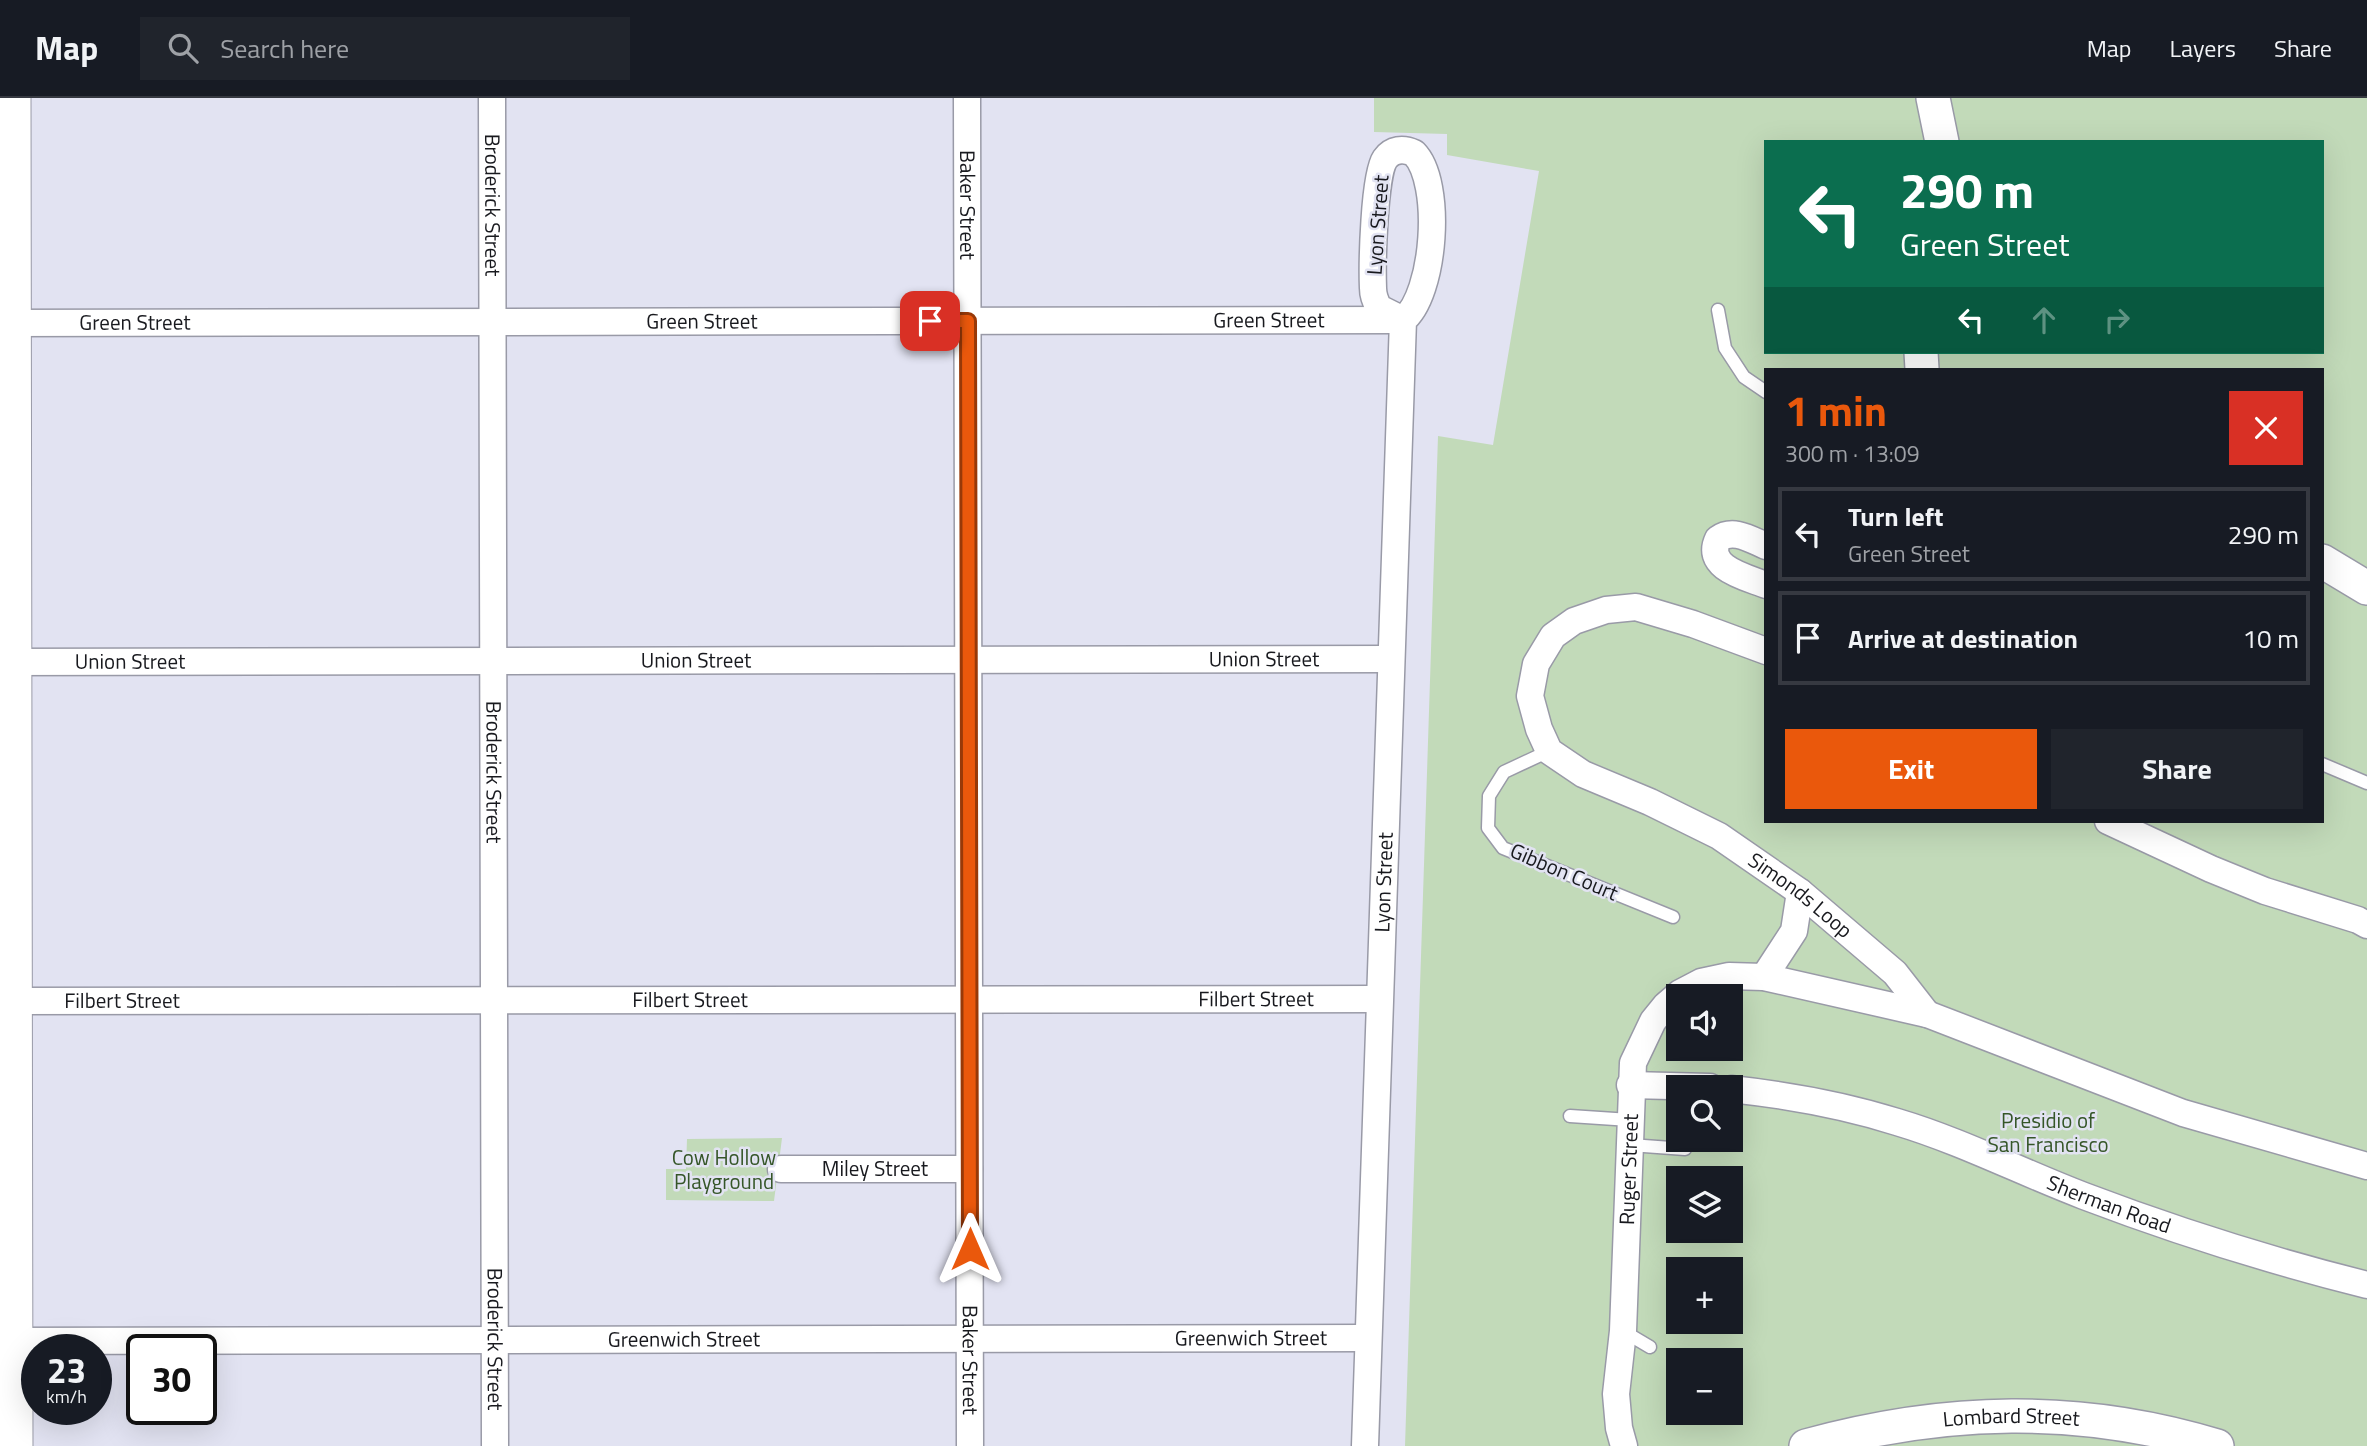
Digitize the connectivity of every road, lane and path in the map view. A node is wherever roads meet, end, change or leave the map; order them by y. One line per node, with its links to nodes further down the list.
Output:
1 (12, 98): 10 (main road)
2 (492, 98): 9 (street, Broderick Street)
3 (967, 98): 8 (street, Baker Street)
4 (1933, 98): 5 (street)
5 (1942, 140)
6 (1718, 310): 11 (lane)
7 (1402, 320): 7 (street, Lyon Street); 8 (street, Green Street); 17 (street, Lyon Street)
8 (968, 321): 9 (street, Green Street); 18 (street, Baker Street)
9 (493, 322): 10 (street, Green Street); 19 (street, Broderick Street)
10 (6, 323): 20 (main road)
11 (1764, 390)
12 (1764, 545): 14 (street)
13 (2324, 562): 15 (street)
14 (1764, 584)
15 (2367, 588)
16 (1764, 650): 21 (street)
17 (1391, 659): 18 (street, Union Street); 30 (street, Lyon Street)
18 (968, 660): 19 (street, Union Street); 29 (street, Baker Street)
19 (493, 661): 20 (street, Union Street); 31 (street, Broderick Street)
20 (6, 662): 32 (main road)
21 (1549, 751): 25 (street, Simonds Loop); 26 (lane, Gibbon Court)
22 (2324, 765): 23 (lane)
23 (2367, 783)
24 (2112, 823): 27 (street)
25 (1800, 892): 28 (street); 33 (street, Simonds Loop)
26 (1673, 917)
27 (2367, 925)
28 (1764, 977): 33 (street, Ruger Street); 34 (street, Ruger Street)
29 (969, 999): 30 (street, Filbert Street); 31 (street, Filbert Street); 42 (street, Baker Street)
30 (1379, 999): 45 (street, Lyon Street)
31 (494, 1000): 32 (street, Filbert Street); 47 (street, Broderick Street)
32 (7, 1001): 48 (main road)
33 (1927, 1014): 40 (street)
34 (1630, 1085): 35 (street); 38 (street, Ruger Street)
35 (1666, 1086)
36 (1743, 1091): 43 (street, Sherman Road)
37 (1570, 1116): 38 (lane)
38 (1630, 1133): 39 (lane); 44 (street, Ruger Street)
39 (1666, 1143)
40 (2367, 1166)
41 (781, 1169): 42 (street, Miley Street)
42 (969, 1169): 46 (street, Baker Street)
43 (2367, 1285)
44 (1623, 1331): 49 (lane); 55 (street, Ruger Street)
45 (1367, 1338): 46 (street, Greenwich Street); 54 (street, Lyon Street)
46 (970, 1339): 47 (street, Greenwich Street); 53 (street, Baker Street)
47 (495, 1340): 48 (street, Greenwich Street); 52 (street, Broderick Street)
48 (7, 1341): 51 (main road)
49 (1650, 1347)
50 (1879, 1437): 56 (street, Lombard Street); 57 (street, Lombard Street)
51 (14, 1446)
52 (495, 1446)
53 (970, 1446)
54 (1365, 1446)
55 (1625, 1446)
56 (1806, 1446)
57 (2217, 1446)

